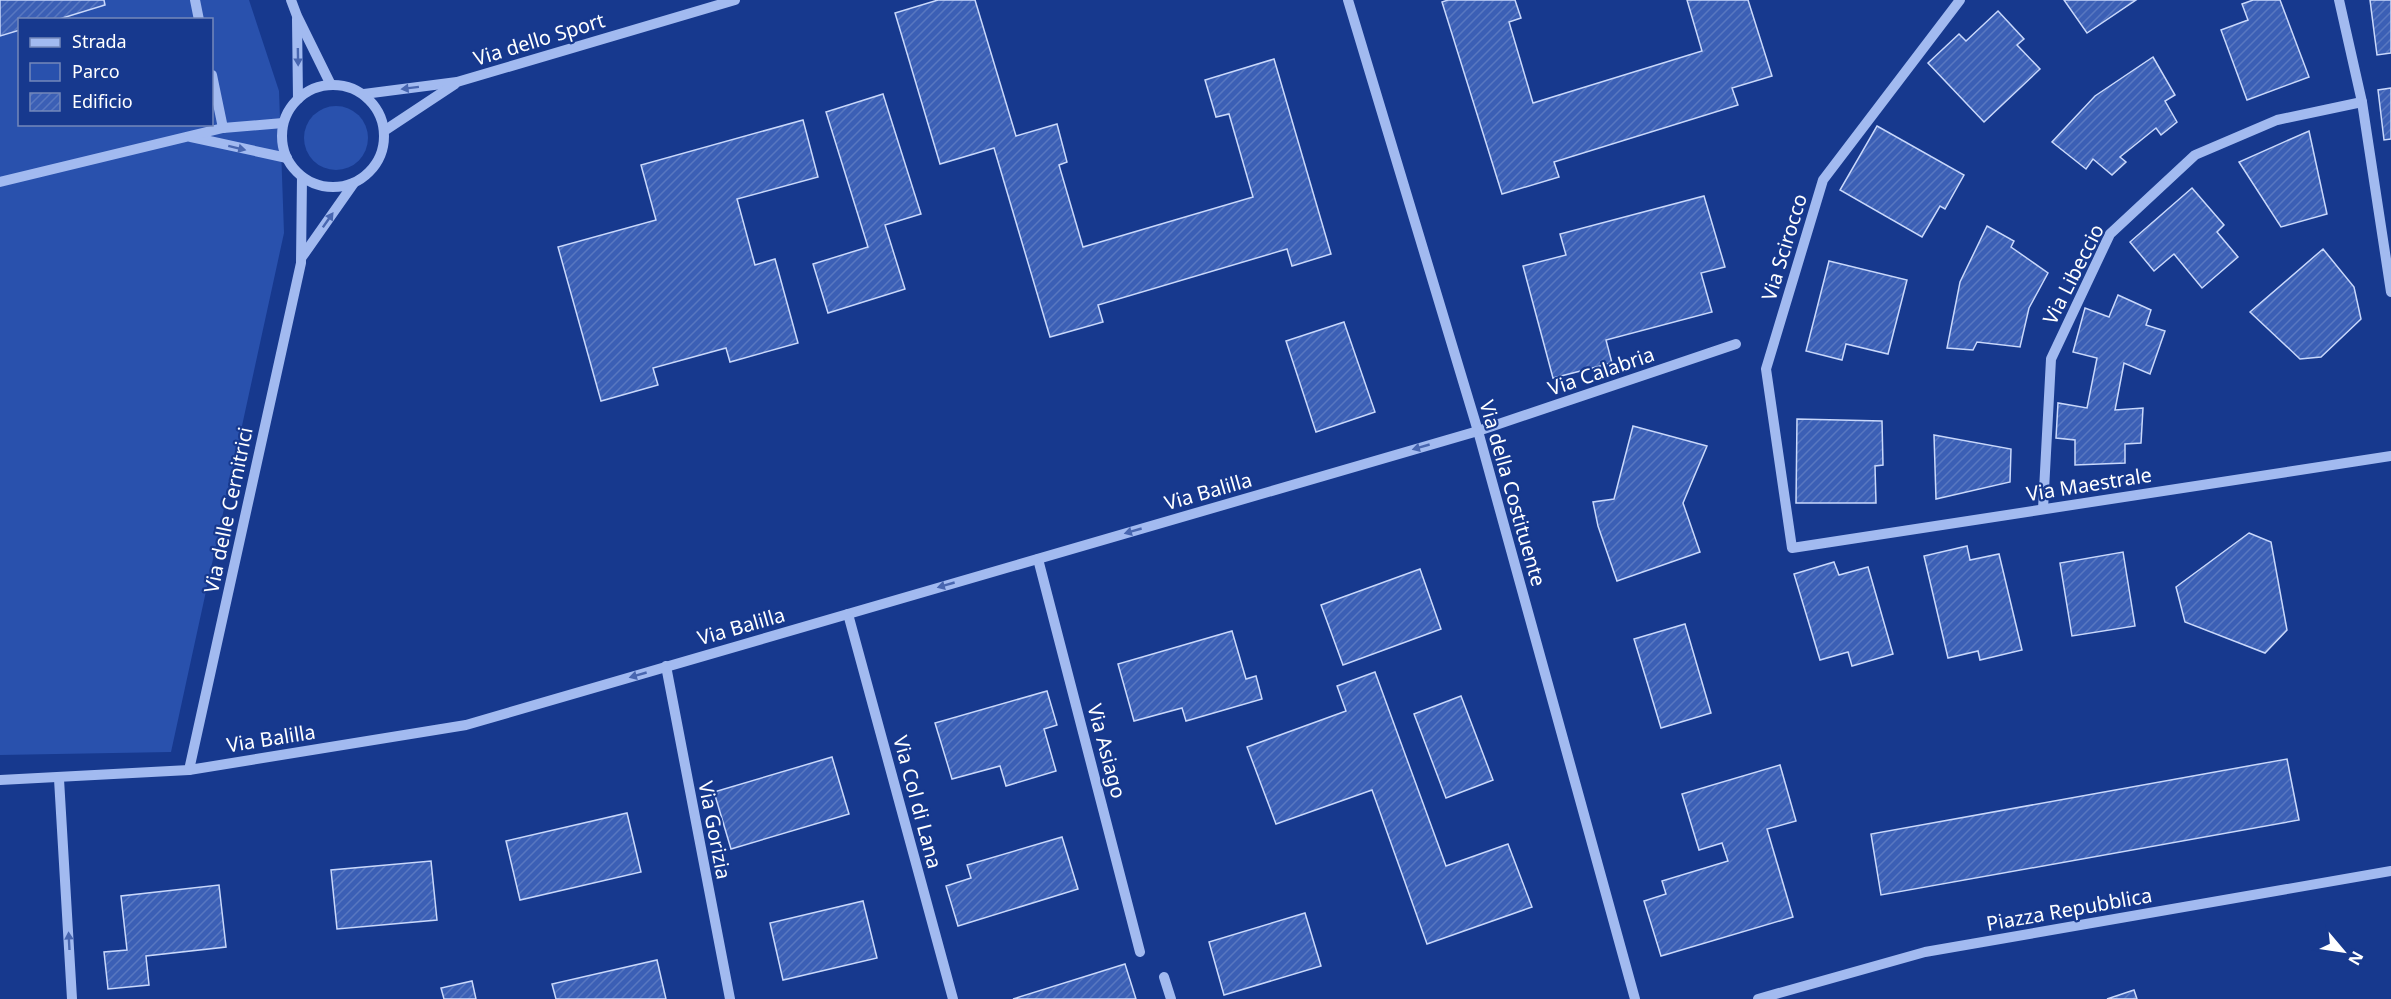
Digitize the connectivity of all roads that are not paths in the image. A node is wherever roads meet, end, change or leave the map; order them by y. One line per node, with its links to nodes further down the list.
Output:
1 (195, 0): 8 (street)
2 (291, 0): 7 (street)
3 (735, 0): 10 (street, Via dello Sport)
4 (1348, 0): 26 (street, Via della Costituente)
5 (1960, 0): 29 (street, Via Scirocco)
6 (2339, 0): 14 (street)
7 (297, 16): 11 (street); 13 (street, one-way to 13)
8 (199, 18)
9 (213, 80): 16 (street)
10 (458, 82): 12 (street, Via dello Sport, one-way to 12); 17 (street, Via dello Sport)
11 (330, 85): 12 (street); 13 (street)
12 (363, 94): 17 (street)
13 (298, 99): 15 (street)
14 (2362, 102): 24 (street); 28 (street, Via Libeccio)
15 (283, 123): 16 (street); 19 (street)
16 (223, 128): 18 (street)
17 (384, 131): 22 (street)
18 (188, 136): 19 (street, one-way to 19); 21 (street)
19 (287, 159): 20 (street)
20 (302, 177): 22 (street); 23 (street, Via delle Cernitrici)
21 (0, 182)
22 (354, 183): 23 (street, Via delle Cernitrici, one-way to 22)
23 (302, 258): 33 (street, Via delle Cernitrici)
24 (2391, 292)
25 (1736, 344): 26 (street, Via Calabria)
26 (1478, 431): 30 (street, Via Balilla, one-way to 30); 43 (street, Via della Costituente)
27 (2391, 456): 28 (street, Via Maestrale)
28 (2043, 509): 29 (street, Via Maestrale)
29 (1792, 548)
30 (1038, 559): 31 (street, Via Balilla, one-way to 31); 37 (street, Via Asiago)
31 (848, 614): 32 (street, Via Balilla); 41 (street, Via Col di Lana)
32 (666, 666): 33 (street, Via Balilla, one-way to 33); 40 (street, Via Gorizia)
33 (189, 770): 34 (street, Via Balilla)
34 (59, 779): 35 (street, Via Balilla); 39 (street, one-way to 34)
35 (0, 780)
36 (2391, 871): 44 (street, Piazza Repubblica)
37 (1140, 952)
38 (1164, 977): 42 (street)
39 (72, 999)
40 (730, 999)
41 (953, 999)
42 (1171, 999)
43 (1635, 999)
44 (1758, 999)

